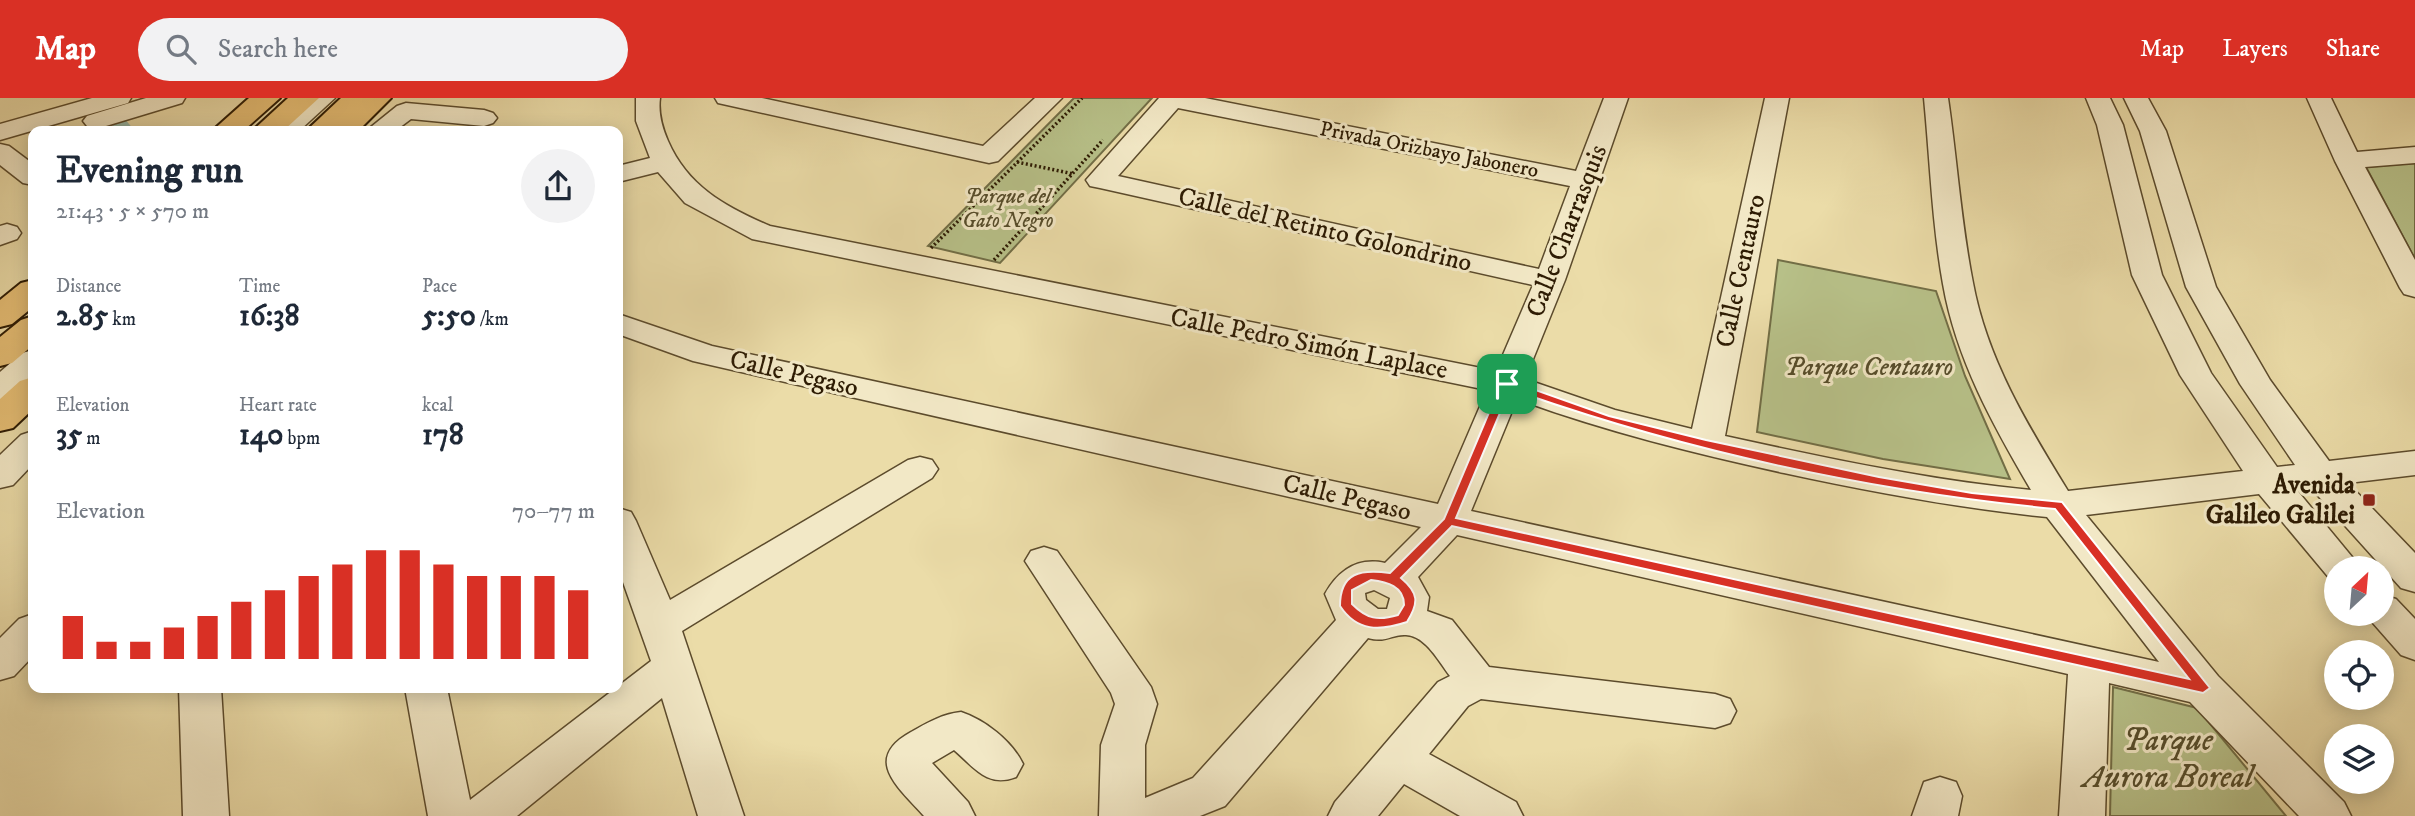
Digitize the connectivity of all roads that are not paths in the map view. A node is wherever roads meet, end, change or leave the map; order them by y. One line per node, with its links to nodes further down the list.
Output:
1 (119, 98): 22 (street)
2 (173, 98): 20 (street)
3 (267, 98): 24 (main road)
4 (290, 98): 25 (main road)
5 (305, 98): 26 (main road)
6 (323, 98): 27 (street)
7 (335, 98): 28 (street)
8 (357, 98): 29 (main road)
9 (377, 98): 30 (main road)
10 (395, 98): 31 (street)
11 (648, 98): 39 (street, Calle Pedro Simón Laplace)
12 (727, 98): 13 (street)
13 (1050, 98)
14 (1616, 98): 43 (street, Calle Charrasquis)
15 (1777, 98): 55 (street, Calle Centauro)
16 (1936, 98): 63 (street)
17 (2098, 98): 62 (street)
18 (2136, 98): 60 (street)
19 (2319, 98): 38 (street)
20 (145, 103): 22 (street)
21 (485, 116): 32 (street)
22 (70, 123): 23 (street)
23 (47, 126)
24 (232, 126)
25 (257, 126)
26 (272, 126)
27 (290, 126)
28 (303, 126)
29 (326, 126)
30 (347, 126)
31 (366, 126)
32 (385, 126)
33 (28, 128): 34 (street)
34 (0, 132)
35 (28, 141): 36 (street)
36 (0, 150): 40 (street)
37 (2415, 155): 38 (street)
38 (2348, 161): 45 (street)
39 (664, 163): 41 (street); 53 (street, Calle Pedro Simón Laplace)
40 (28, 173)
41 (623, 173)
42 (1086, 176): 43 (street, Privada Orizbayo Jabonero); 44 (street, Calle del Retinto Golondrino)
43 (1587, 181): 44 (street, Calle Charrasquis)
44 (1550, 280): 53 (street, Calle Charrasquis)
45 (2415, 288)
46 (28, 294): 47 (main road)
47 (0, 317)
48 (623, 325): 64 (street, Calle Pegaso)
49 (28, 331): 50 (main road)
50 (0, 355)
51 (28, 357): 54 (street)
52 (28, 369): 54 (street)
53 (1507, 384): 55 (street, Calle Pedro Simón Laplace); 64 (street, Calle Charrasquis)
54 (14, 394)
55 (1706, 444): 63 (street, Calle Pedro Simón Laplace)
56 (28, 448): 61 (street)
57 (28, 456): 61 (street)
58 (2415, 463): 60 (street, Calle Pedro Simón Laplace)
59 (920, 469): 73 (street)
60 (2321, 476): 62 (street, Calle Pedro Simón Laplace); 68 (street)
61 (0, 477)
62 (2268, 481): 63 (street, Calle Pedro Simón Laplace); 66 (street)
63 (2058, 505): 80 (street)
64 (1449, 521): 69 (street, Calle Charrasquis); 76 (street, Calle Pegaso)
65 (623, 533): 73 (street)
66 (2332, 556)
67 (1044, 561): 91 (street)
68 (2415, 578)
69 (1393, 579): 70 (street); 71 (street)
70 (1403, 618): 71 (street); 79 (street)
71 (1360, 620): 92 (street)
72 (2394, 622): 75 (street)
73 (660, 625): 78 (street)
74 (28, 635): 77 (street)
75 (2415, 644)
76 (2089, 662): 80 (street, Calle Pegaso); 95 (street)
77 (0, 664)
78 (672, 667): 88 (street); 89 (street)
79 (1477, 681): 83 (street); 84 (street)
80 (2203, 688): 96 (street)
81 (200, 693): 86 (street)
82 (427, 693): 87 (street)
83 (1715, 711)
84 (1399, 759): 93 (street); 94 (street)
85 (1001, 764): 90 (street)
86 (206, 816)
87 (451, 816)
88 (484, 816)
89 (722, 816)
90 (952, 816)
91 (1122, 816)
92 (1150, 816)
93 (1351, 816)
94 (1500, 816)
95 (2082, 816)
96 (2328, 816)

